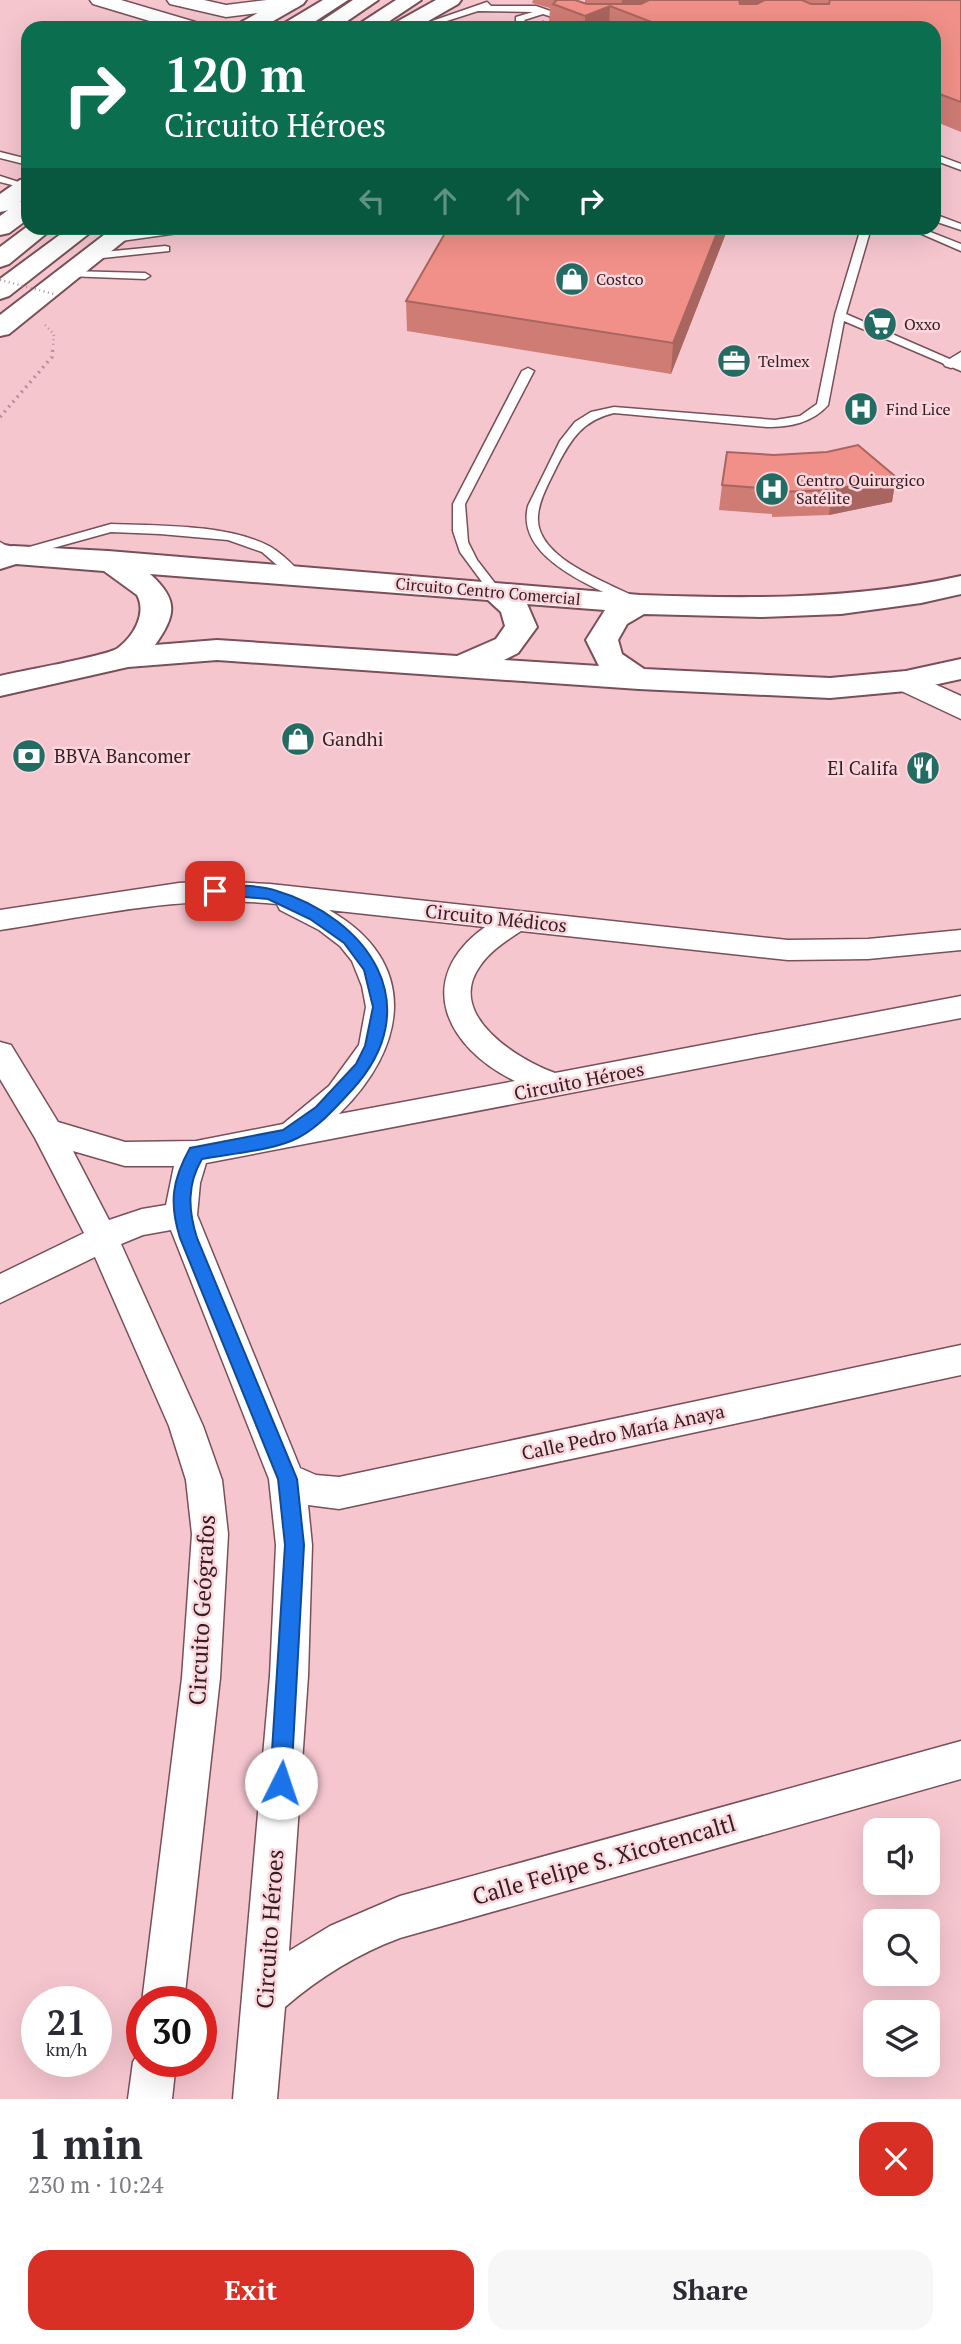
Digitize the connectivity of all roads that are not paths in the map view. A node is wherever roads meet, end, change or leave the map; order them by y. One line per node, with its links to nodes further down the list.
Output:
1 (100, 0): 12 (street)
2 (177, 0): 11 (street)
3 (338, 0): 15 (main road)
4 (368, 0): 16 (main road)
5 (411, 0): 17 (main road)
6 (451, 0): 18 (main road)
7 (499, 0): 9 (lane)
8 (293, 1): 11 (street); 14 (main road)
9 (478, 8): 10 (lane); 19 (lane)
10 (564, 10): 20 (lane); 21 (lane); 22 (street)
11 (226, 11): 13 (street)
12 (174, 21)
13 (225, 21)
14 (257, 21)
15 (302, 21)
16 (334, 21)
17 (376, 21)
18 (413, 21)
19 (438, 21)
20 (519, 21)
21 (583, 21)
22 (594, 21)
23 (0, 155): 24 (lane)
24 (21, 160)
25 (941, 160): 26 (lane)
26 (961, 167)
27 (0, 179): 28 (lane)
28 (21, 190)
29 (21, 196): 31 (main road)
30 (21, 201): 34 (main road)
31 (0, 205)
32 (941, 219): 33 (lane)
33 (961, 227)
34 (0, 228)
35 (32, 235): 43 (main road)
36 (75, 235): 46 (main road)
37 (119, 235): 42 (main road)
38 (864, 235): 47 (lane)
39 (929, 235): 40 (lane)
40 (961, 248)
41 (165, 249): 42 (lane)
42 (93, 256): 45 (main road)
43 (0, 260)
44 (145, 276): 45 (lane)
45 (62, 284): 48 (main road)
46 (0, 291)
47 (840, 315): 49 (lane); 56 (lane)
48 (0, 328)
49 (958, 363)
50 (528, 370): 55 (lane)
51 (3, 553): 52 (main road, Circuito Centro Comercial); 53 (lane)
52 (107, 560): 53 (main road, Circuito Centro Comercial); 57 (main road)
53 (296, 575): 55 (main road, Circuito Centro Comercial)
54 (961, 585): 56 (main road, Circuito Centro Comercial)
55 (495, 591): 56 (main road, Circuito Centro Comercial); 58 (main road)
56 (640, 604): 60 (main road)
57 (128, 657): 58 (main road); 62 (main road)
58 (463, 666): 60 (main road)
59 (961, 669): 61 (main road)
60 (639, 679): 61 (main road)
61 (906, 681): 63 (street)
62 (0, 686)
63 (961, 709)
64 (270, 894): 66 (street, Circuito Médicos); 68 (street, Circuito Médicos); 75 (street)
65 (0, 897): 66 (street)
66 (31, 916): 67 (street, Circuito Médicos); 70 (street)
67 (0, 920)
68 (517, 920): 69 (street, Circuito Médicos); 73 (street)
69 (961, 940)
70 (0, 943)
71 (961, 1007): 73 (street, Circuito Héroes)
72 (0, 1053): 74 (street, Circuito Geógrafos)
73 (555, 1085): 75 (street, Circuito Héroes)
74 (47, 1131): 76 (street, Circuito Héroes); 78 (street, Circuito Geógrafos)
75 (287, 1136): 76 (street, Circuito Héroes)
76 (196, 1153): 77 (street, Circuito Héroes)
77 (181, 1215): 78 (street); 81 (street, Circuito Héroes)
78 (103, 1240): 79 (street); 83 (street, Circuito Geógrafos)
79 (0, 1289)
80 (961, 1360): 81 (street, Calle Pedro María Anaya)
81 (287, 1479): 84 (street, Circuito Héroes)
82 (961, 1760): 84 (street, Calle Felipe S. Xicotencaltl)
83 (165, 1986)
84 (265, 1997): 87 (street, Circuito Héroes)
85 (153, 2077): 86 (street)
86 (150, 2099)
87 (254, 2099)

